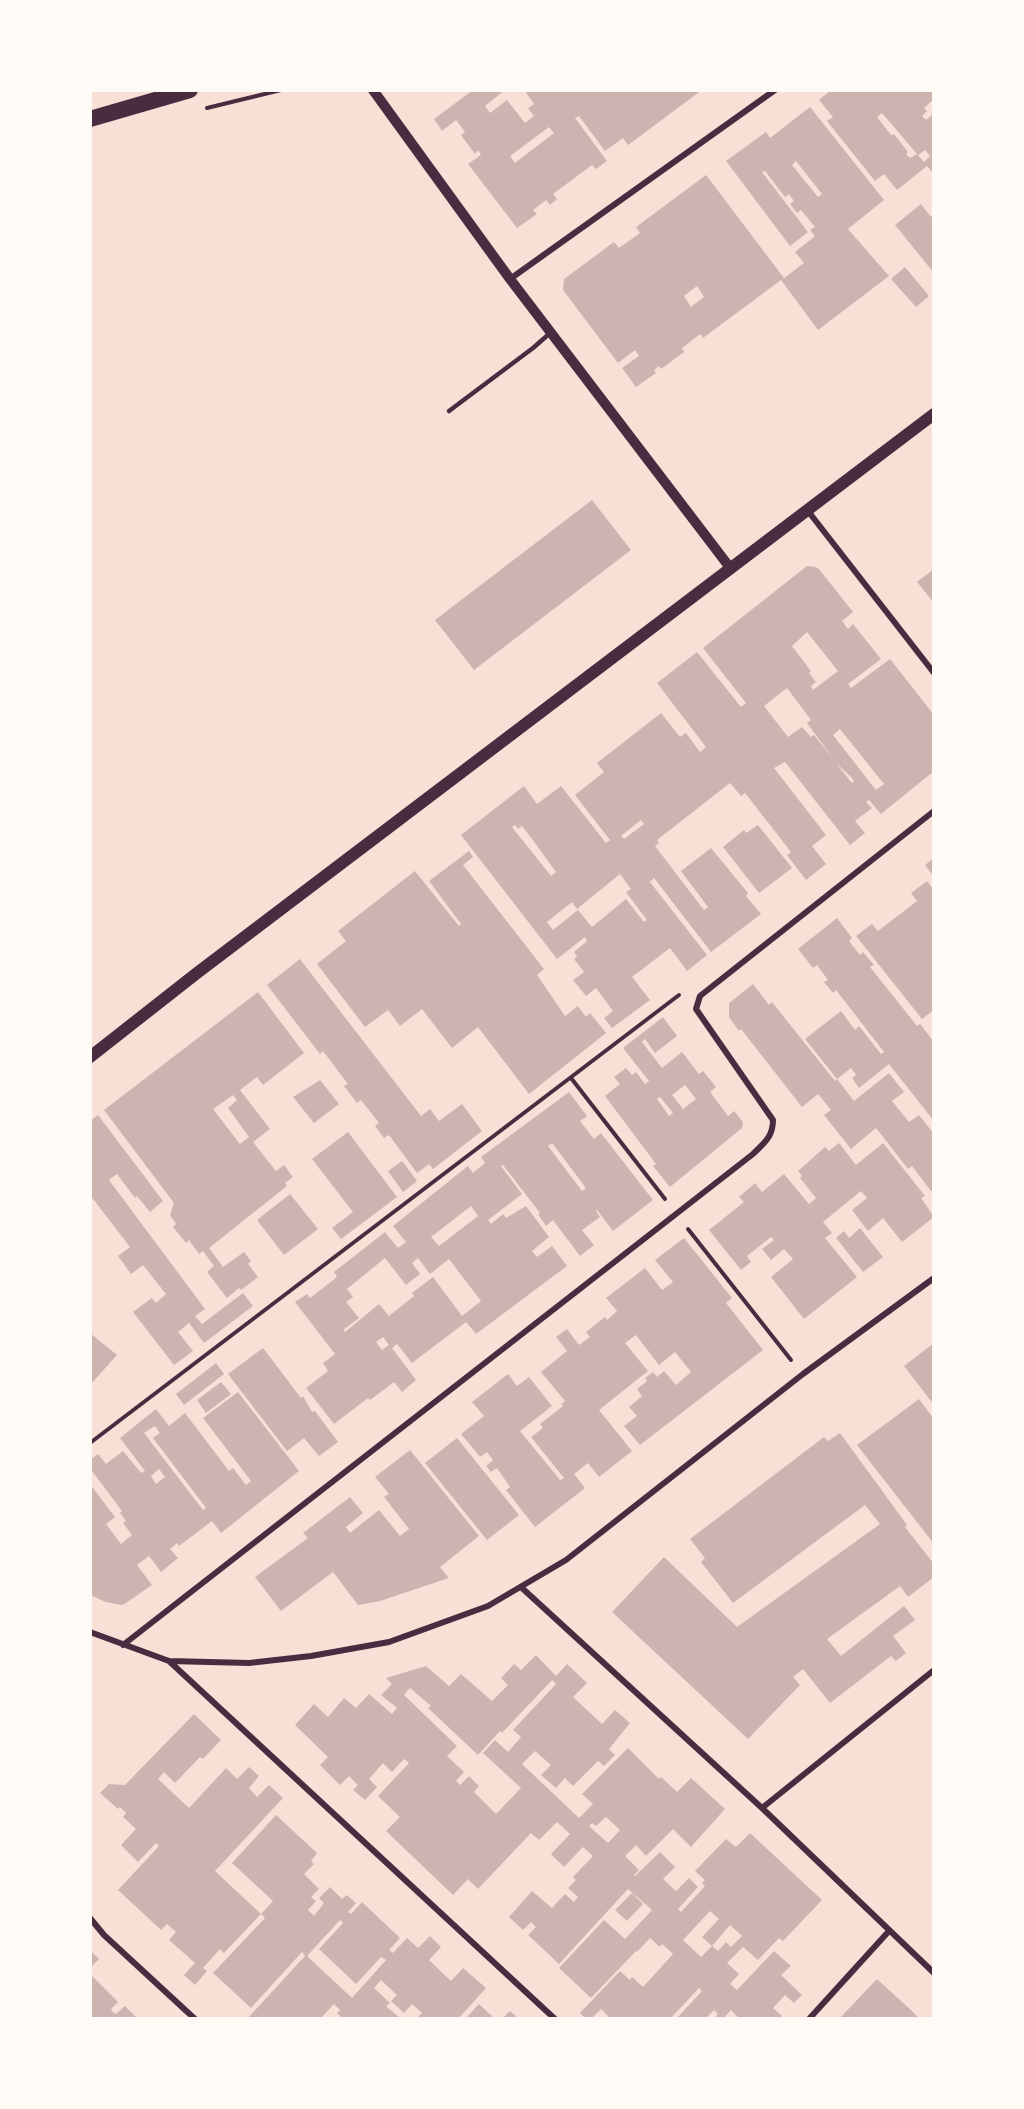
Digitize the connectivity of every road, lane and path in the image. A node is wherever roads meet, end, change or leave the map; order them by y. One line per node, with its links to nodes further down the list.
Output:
1 (190, 90): 4 (highway)
2 (373, 90): 5 (street)
3 (775, 90): 5 (street)
4 (90, 119)
5 (510, 279): 6 (street)
6 (550, 333): 7 (lane); 10 (street)
7 (449, 411)
8 (934, 414): 9 (main road)
9 (808, 510): 10 (main road); 11 (street)
10 (731, 569): 14 (main road)
11 (934, 673)
12 (934, 812): 13 (street)
13 (700, 996): 15 (path); 16 (street)
14 (90, 1057)
15 (571, 1078): 16 (path); 19 (path)
16 (676, 1214): 18 (path); 22 (street)
17 (934, 1278): 18 (street)
18 (803, 1374): 20 (street)
19 (90, 1443)
20 (522, 1588): 23 (street); 25 (street)
21 (90, 1632): 22 (street)
22 (123, 1645): 23 (street)
23 (169, 1661): 30 (street)
24 (934, 1670): 25 (street)
25 (762, 1808): 27 (street)
26 (90, 1918): 29 (street)
27 (889, 1931): 28 (street); 31 (street)
28 (934, 1973)
29 (195, 2019)
30 (555, 2019)
31 (809, 2019)

